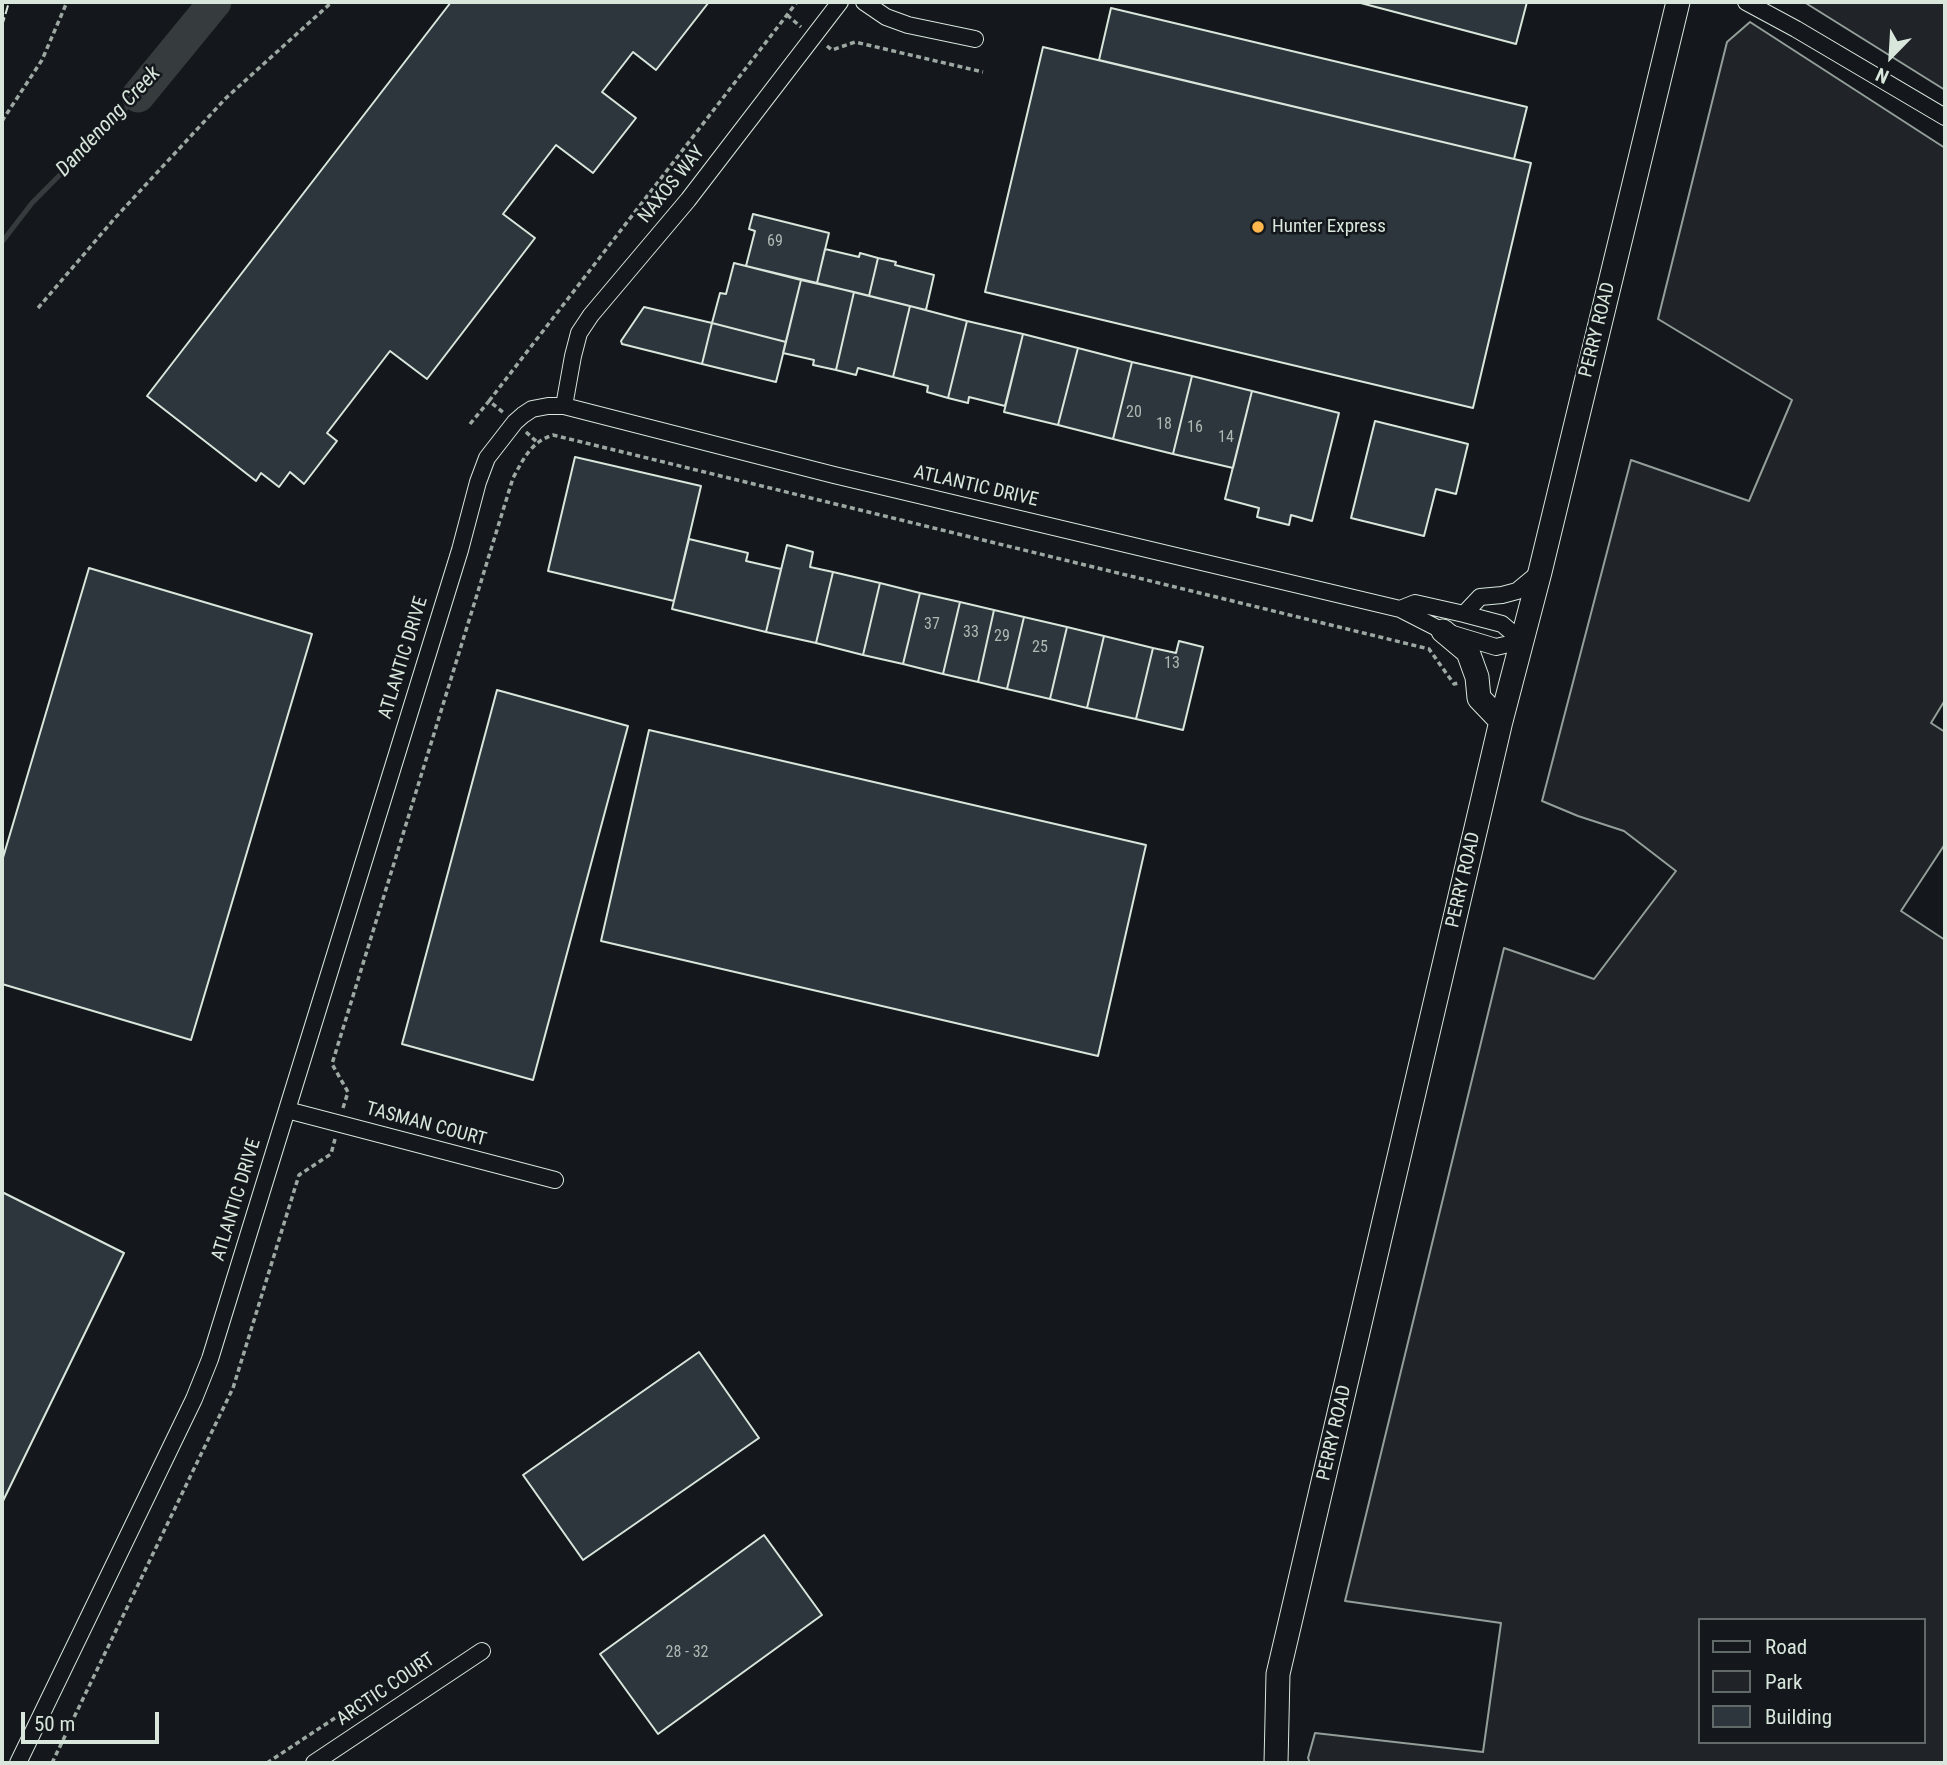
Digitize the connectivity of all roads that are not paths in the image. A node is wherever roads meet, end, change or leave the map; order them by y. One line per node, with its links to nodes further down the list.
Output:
1 (840, 2): 7 (street, NAXOS WAY)
2 (864, 2): 5 (street)
3 (1678, 2): 8 (main road, PERRY ROAD)
4 (1746, 2): 6 (street)
5 (975, 39)
6 (1945, 117)
7 (564, 405): 9 (street, ATLANTIC DRIVE); 14 (street, ATLANTIC DRIVE)
8 (1540, 572): 10 (street); 12 (main road, PERRY ROAD)
9 (1400, 609): 10 (street, ATLANTIC DRIVE); 11 (street, ATLANTIC DRIVE)
10 (1464, 614): 12 (street, ATLANTIC DRIVE)
11 (1443, 631): 12 (street, ATLANTIC DRIVE); 13 (main road)
12 (1522, 641): 13 (main road, PERRY ROAD)
13 (1501, 721): 19 (main road, PERRY ROAD)
14 (287, 1110): 15 (street, TASMAN COURT); 17 (street, ATLANTIC DRIVE)
15 (555, 1180)
16 (482, 1651): 18 (street, ARCTIC COURT)
17 (18, 1763)
18 (314, 1763)
19 (1276, 1763)

